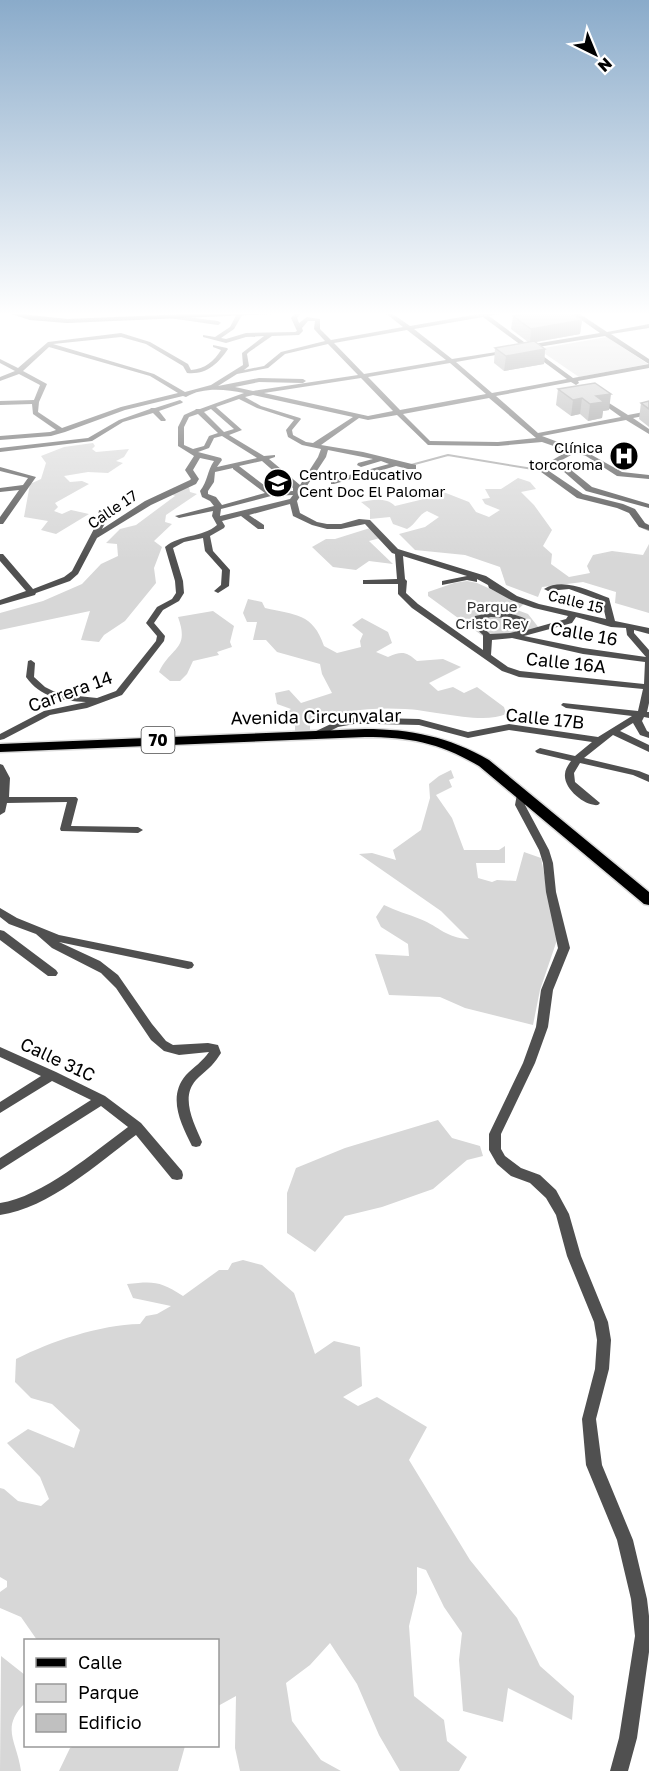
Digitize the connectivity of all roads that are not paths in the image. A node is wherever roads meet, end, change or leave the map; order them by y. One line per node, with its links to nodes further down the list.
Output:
1 (39, 395): 12 (street)
2 (183, 395): 22 (street)
3 (216, 395): 15 (street)
4 (244, 395): 9 (street)
5 (250, 395): 19 (street)
6 (381, 395): 17 (street)
7 (500, 395): 10 (street)
8 (593, 395): 20 (street)
9 (238, 396): 11 (street); 27 (street)
10 (493, 396): 17 (street); 26 (street)
11 (230, 399): 14 (street); 16 (street)
12 (36, 402): 13 (street); 22 (street)
13 (2, 404)
14 (203, 407): 24 (street); 24 (street); 31 (street)
15 (153, 409): 21 (street); 29 (street)
16 (258, 412)
17 (397, 413): 19 (street); 26 (street)
18 (649, 413): 20 (street)
19 (358, 416): 27 (street)
20 (627, 418): 23 (street); 26 (street)
21 (163, 420)
22 (63, 431): 25 (street)
23 (649, 432)
24 (223, 434): 31 (street); 33 (street)
25 (0, 438)
26 (540, 438): 30 (street)
27 (314, 446): 28 (street)
28 (325, 447): 34 (street); 47 (street)
29 (0, 450)
30 (575, 450): 35 (street); 42 (street)
31 (195, 454): 41 (street); 60 (street, Calle 17)
32 (273, 456): 33 (street)
33 (264, 459): 38 (street); 47 (street)
34 (381, 459): 36 (street); 37 (street)
35 (555, 461): 49 (street); 59 (street)
36 (395, 464): 39 (street); 43 (street)
37 (361, 465)
38 (236, 466): 41 (street); 46 (street)
39 (413, 467)
40 (0, 469): 44 (street)
41 (211, 471): 52 (street)
42 (649, 477)
43 (334, 482)
44 (24, 487): 45 (street); 50 (street)
45 (0, 490)
46 (272, 494): 47 (street); 52 (street)
47 (294, 500): 48 (street); 54 (street); 62 (street)
48 (304, 506)
49 (649, 506)
50 (11, 507): 51 (street); 57 (street)
51 (0, 508)
52 (217, 508): 55 (street); 56 (street)
53 (102, 512): 60 (street)
54 (243, 514): 56 (street); 58 (street)
55 (179, 516)
56 (218, 520): 61 (street)
57 (0, 522)
58 (261, 527)
59 (649, 528)
60 (94, 537): 70 (street, Calle 17)
61 (207, 537): 69 (street); 82 (street, Carrera 14)
62 (399, 553): 64 (street, Calle 16A); 67 (street)
63 (0, 556): 70 (street)
64 (403, 581): 65 (street); 78 (street, Calle 16A)
65 (366, 582)
66 (445, 583): 67 (street)
67 (499, 589): 72 (street, Calle 15)
68 (548, 589): 73 (street)
69 (218, 591)
70 (32, 593): 71 (street, Calle 17)
71 (0, 603)
72 (570, 613): 73 (street, Calle 15); 77 (street)
73 (611, 624): 74 (street, Calle 15)
74 (630, 628): 75 (street, Calle 15); 79 (street)
75 (649, 632)
76 (489, 637): 77 (street); 77 (street); 78 (street)
77 (515, 637): 79 (street, Calle 16)
78 (486, 656): 81 (street, Calle 16A)
79 (648, 658): 81 (street)
80 (31, 663): 82 (street)
81 (648, 687): 84 (street)
82 (100, 700): 90 (street, Carrera 14)
83 (566, 705): 84 (street)
84 (645, 715): 85 (street); 86 (street)
85 (612, 731): 89 (street); 91 (street)
86 (646, 734)
87 (315, 735): 88 (street); 90 (main road, Avenida Circunvalar / 70); 92 (main road, Avenida Circunvalar / 70)
88 (468, 735): 89 (street, Calle 17B); 92 (street)
89 (600, 740): 94 (street)
90 (1, 742)
91 (649, 748)
92 (461, 749): 98 (main road, Avenida Circunvalar / 70)
93 (540, 751): 94 (street)
94 (576, 759): 96 (street); 100 (street)
95 (0, 767): 97 (street)
96 (649, 779)
97 (4, 784): 99 (street)
98 (522, 794): 103 (main road, Avenida Circunvalar / 70); 118 (street)
99 (3, 800): 101 (street); 102 (street)
100 (595, 803)
101 (0, 812)
102 (138, 830)
103 (649, 900)
104 (0, 912): 105 (street)
105 (40, 932): 107 (street); 114 (street)
106 (0, 933): 108 (street)
107 (188, 965)
108 (51, 973)
109 (0, 1052): 110 (street, Calle 31C)
110 (52, 1075): 111 (street, Calle 31C); 112 (street)
111 (101, 1099): 113 (street, Calle 31C); 115 (street)
112 (0, 1108)
113 (137, 1127): 116 (street, Calle 31C); 117 (street)
114 (196, 1142)
115 (0, 1165)
116 (177, 1175)
117 (0, 1209)
118 (619, 1771)

